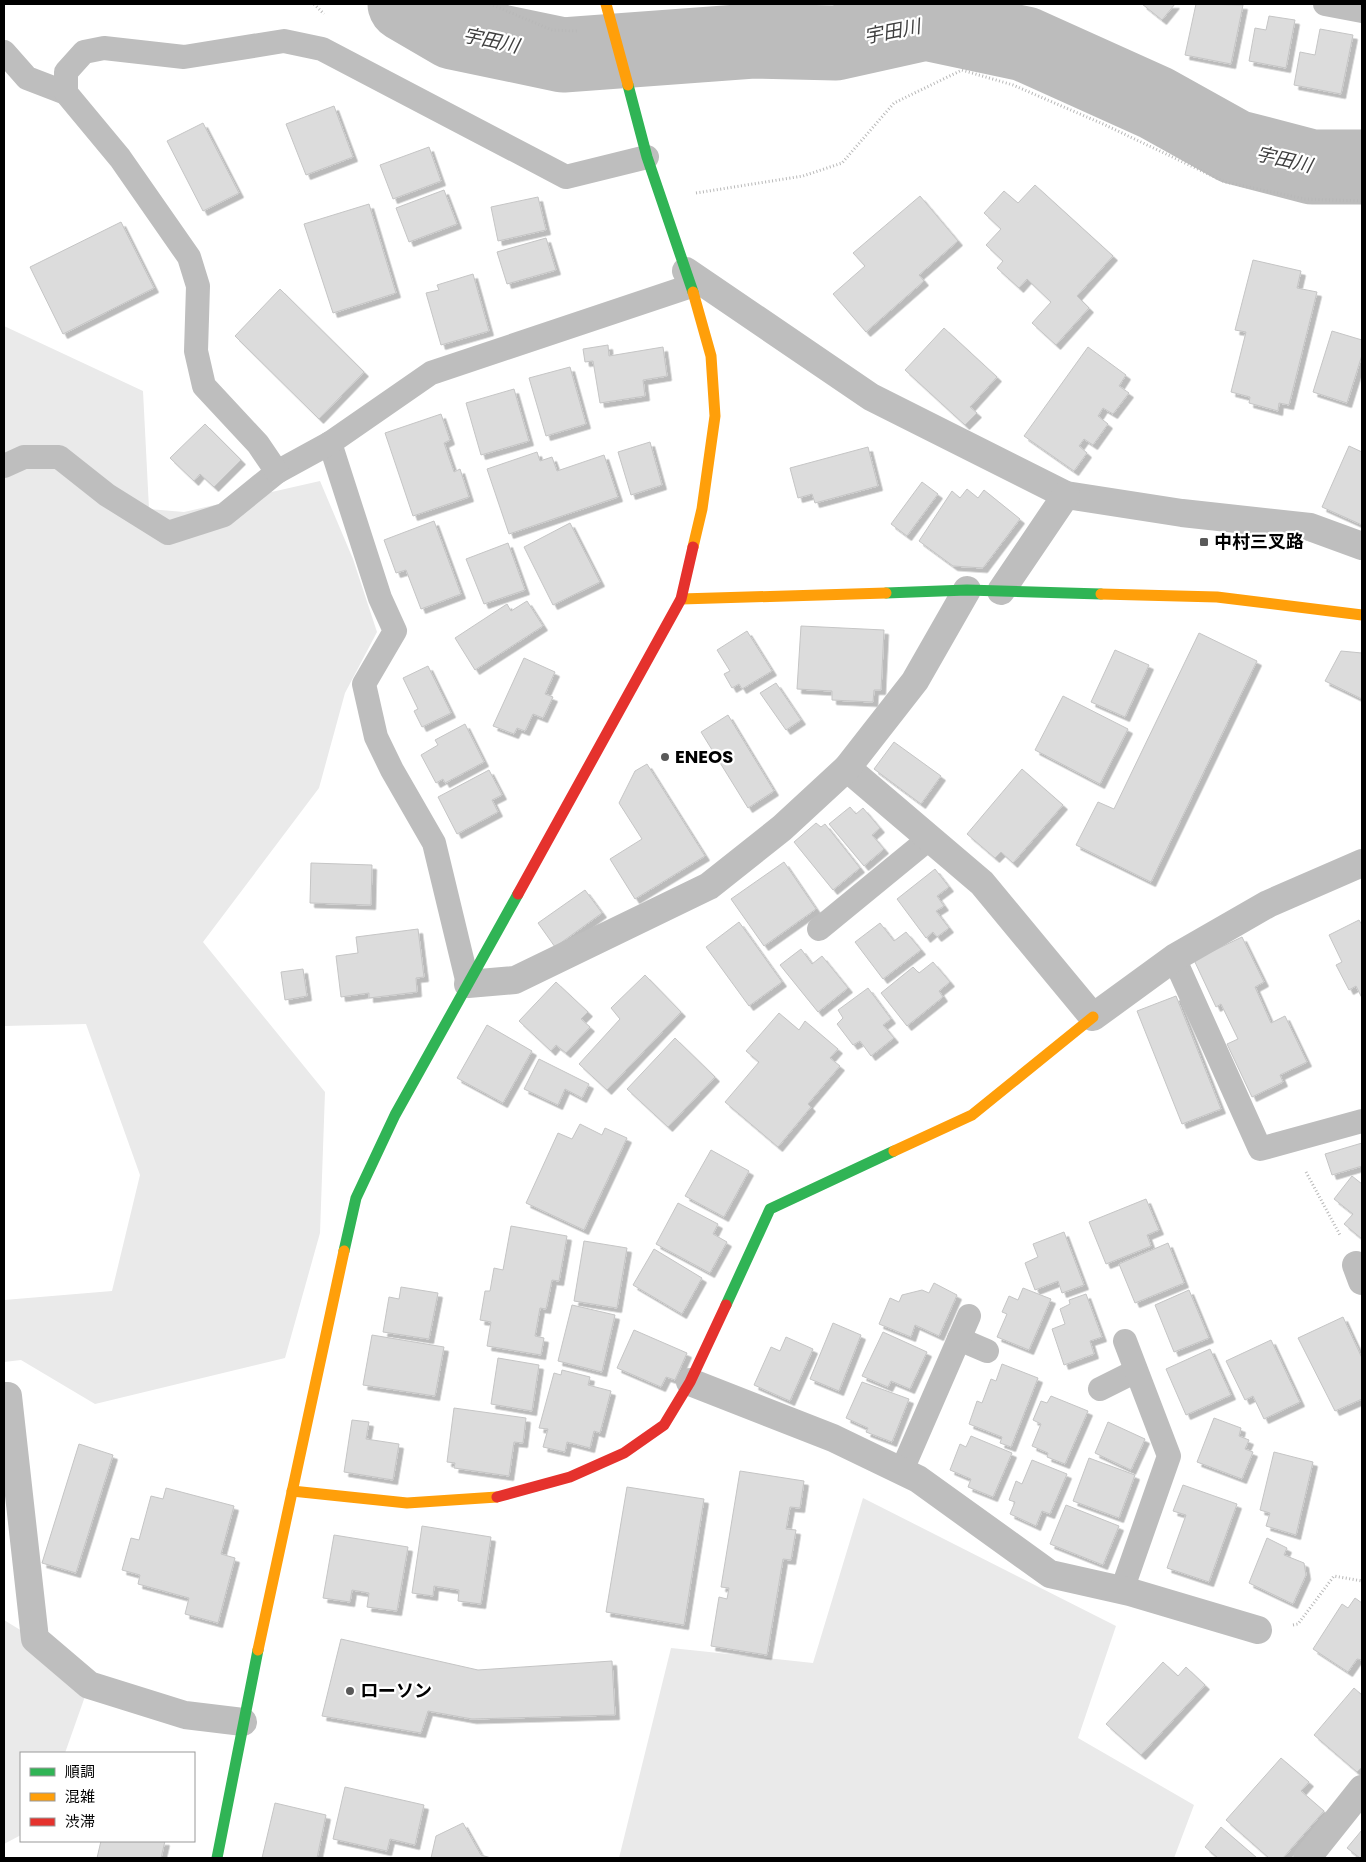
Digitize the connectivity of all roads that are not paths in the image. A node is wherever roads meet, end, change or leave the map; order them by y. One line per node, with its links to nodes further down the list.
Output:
1 (606, 4): 6 (street)
2 (1325, 4): 3 (lane)
3 (1362, 11)
4 (4, 52): 5 (lane)
5 (66, 93): 6 (lane); 10 (lane)
6 (647, 157): 7 (street)
7 (688, 278): 8 (lane); 11 (street); 15 (street)
8 (330, 443): 10 (lane); 22 (lane)
9 (4, 466): 10 (lane)
10 (278, 472)
11 (1066, 495): 12 (street); 14 (street)
12 (1362, 546)
13 (967, 590): 14 (street); 15 (street); 17 (street)
14 (1001, 591): 16 (street)
15 (681, 598): 22 (street)
16 (1362, 615)
17 (847, 768): 18 (street); 22 (street)
18 (930, 838): 20 (lane); 23 (street)
19 (1362, 863): 21 (street)
20 (819, 929)
21 (1174, 958): 23 (street); 24 (lane)
22 (468, 984): 34 (street)
23 (1093, 1017): 30 (street)
24 (1362, 1121)
25 (969, 1316): 26 (lane)
26 (959, 1339): 28 (lane); 33 (lane)
27 (1125, 1341): 29 (lane)
28 (987, 1351)
29 (1136, 1371): 31 (lane); 35 (lane)
30 (690, 1382): 33 (street); 34 (street)
31 (1100, 1389)
32 (4, 1396): 37 (street)
33 (902, 1470): 35 (street)
34 (292, 1491): 37 (street)
35 (1122, 1590): 36 (street)
36 (1258, 1630)
37 (243, 1722): 39 (street)
38 (1362, 1789): 40 (street)
39 (217, 1858)
40 (1307, 1858)

